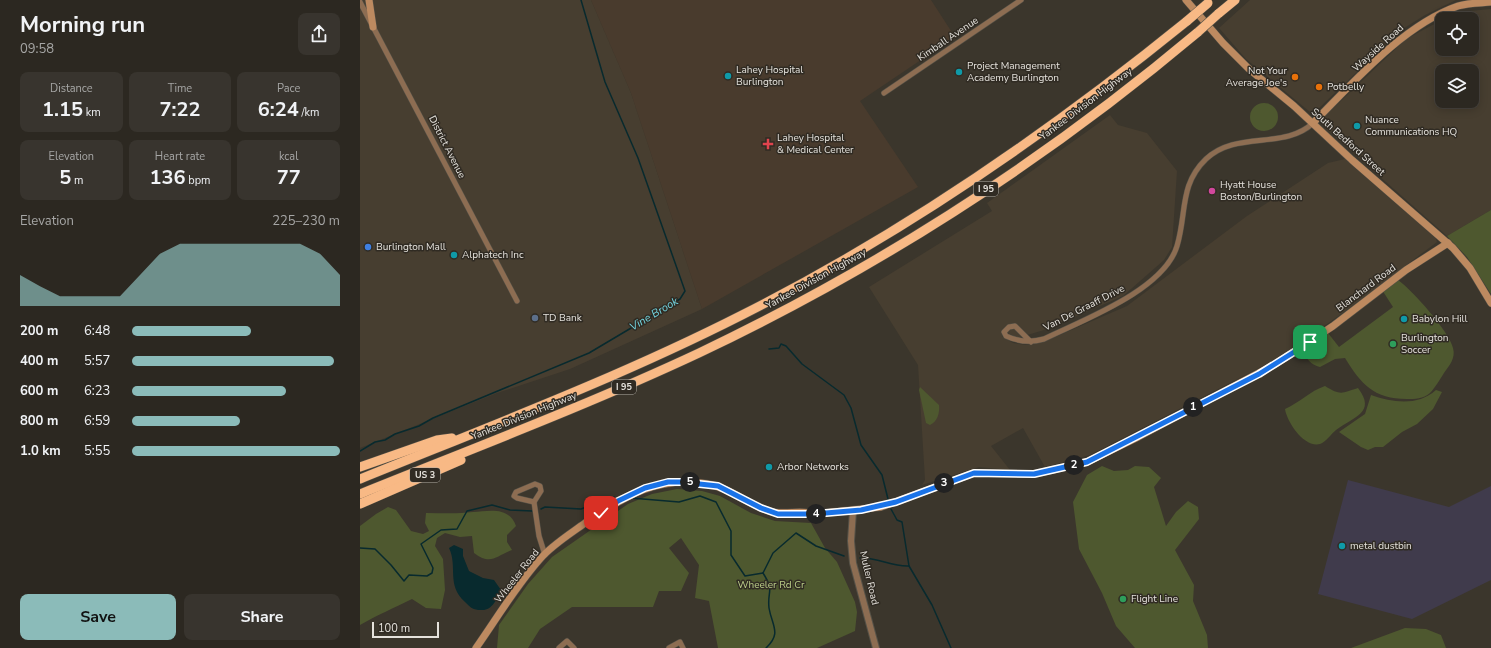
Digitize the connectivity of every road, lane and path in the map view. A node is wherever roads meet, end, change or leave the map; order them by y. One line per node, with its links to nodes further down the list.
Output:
1 (369, 0): 8 (main road)
2 (1021, 0): 9 (street, Kimball Avenue)
3 (1186, 0): 10 (main road, South Bedford Street)
4 (1235, 0): 16 (highway, Yankee Division Highway / I 95, bridge)
5 (360, 2): 8 (street, District Avenue)
6 (1210, 2): 15 (highway, Yankee Division Highway / I 95, bridge)
7 (1491, 2): 10 (main road, Wayside Road)
8 (373, 27): 12 (street, District Avenue)
9 (884, 93)
10 (1313, 123): 11 (main road, South Bedford Street); 14 (street, Van De Graaff Drive)
11 (1448, 243): 13 (main road, South Bedford Street); 24 (main road, Blanchard Road)
12 (517, 301)
13 (1491, 303)
14 (1031, 342): 14 (street, Van De Graaff Drive)
15 (469, 435): 17 (highway); 18 (highway, Yankee Division Highway / I 95)
16 (487, 443): 19 (highway, US 3); 20 (highway, Yankee Division Highway / I 95)
17 (360, 467)
18 (360, 479)
19 (401, 486): 22 (highway, US 3); 23 (highway)
20 (360, 494)
21 (534, 502): 21 (street); 25 (street)
22 (360, 504)
23 (360, 509)
24 (853, 511): 25 (main road, Wheeler Road); 31 (street, Muller Road)
25 (545, 555): 26 (main road, Wheeler Road)
26 (476, 648)
27 (559, 648): 28 (street)
28 (574, 648)
29 (669, 648): 30 (street)
30 (683, 648)
31 (875, 648)

